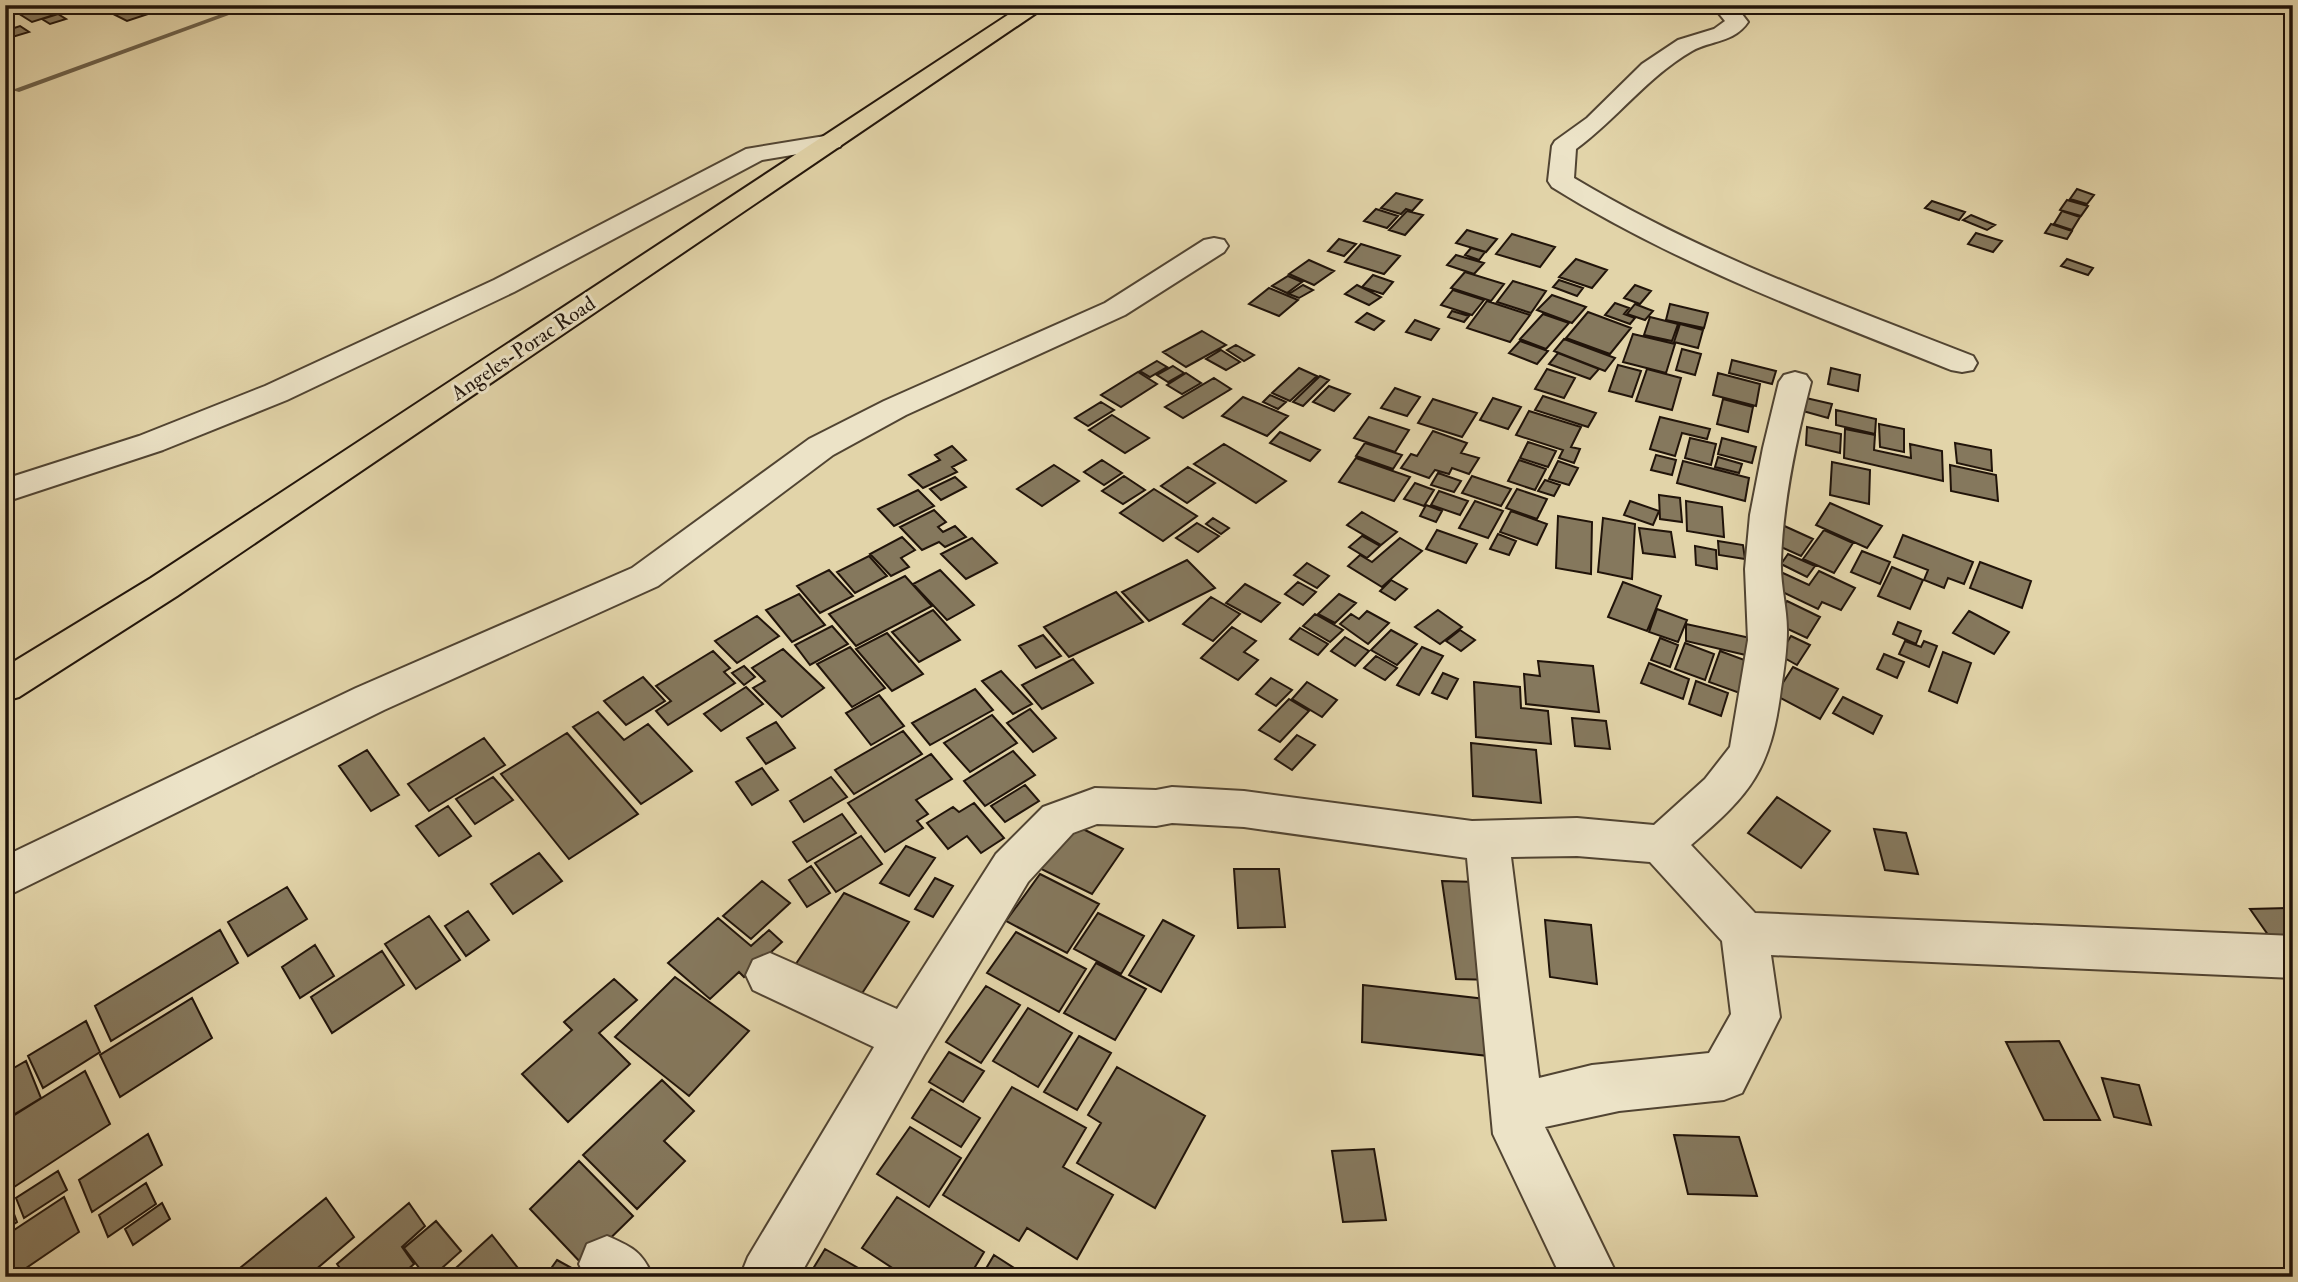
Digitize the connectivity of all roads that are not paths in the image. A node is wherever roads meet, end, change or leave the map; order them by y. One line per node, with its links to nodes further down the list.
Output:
1 (1038, 5): 3 (main road, Angeles-Porac Road)
2 (1722, 5): 5 (street)
3 (831, 142): 7 (street); 8 (main road, Angeles-Porac Road)
4 (1214, 246): 11 (street)
5 (1962, 363)
6 (1796, 382): 10 (street)
7 (5, 491)
8 (5, 686)
9 (1487, 839): 10 (street); 15 (street); 16 (street)
10 (1662, 844): 12 (street)
11 (5, 878)
12 (1744, 933): 13 (street); 16 (street)
13 (2293, 957)
14 (770, 975): 15 (street)
15 (907, 1038): 17 (street)
16 (1518, 1112): 18 (street)
17 (768, 1277)
18 (1590, 1277)

